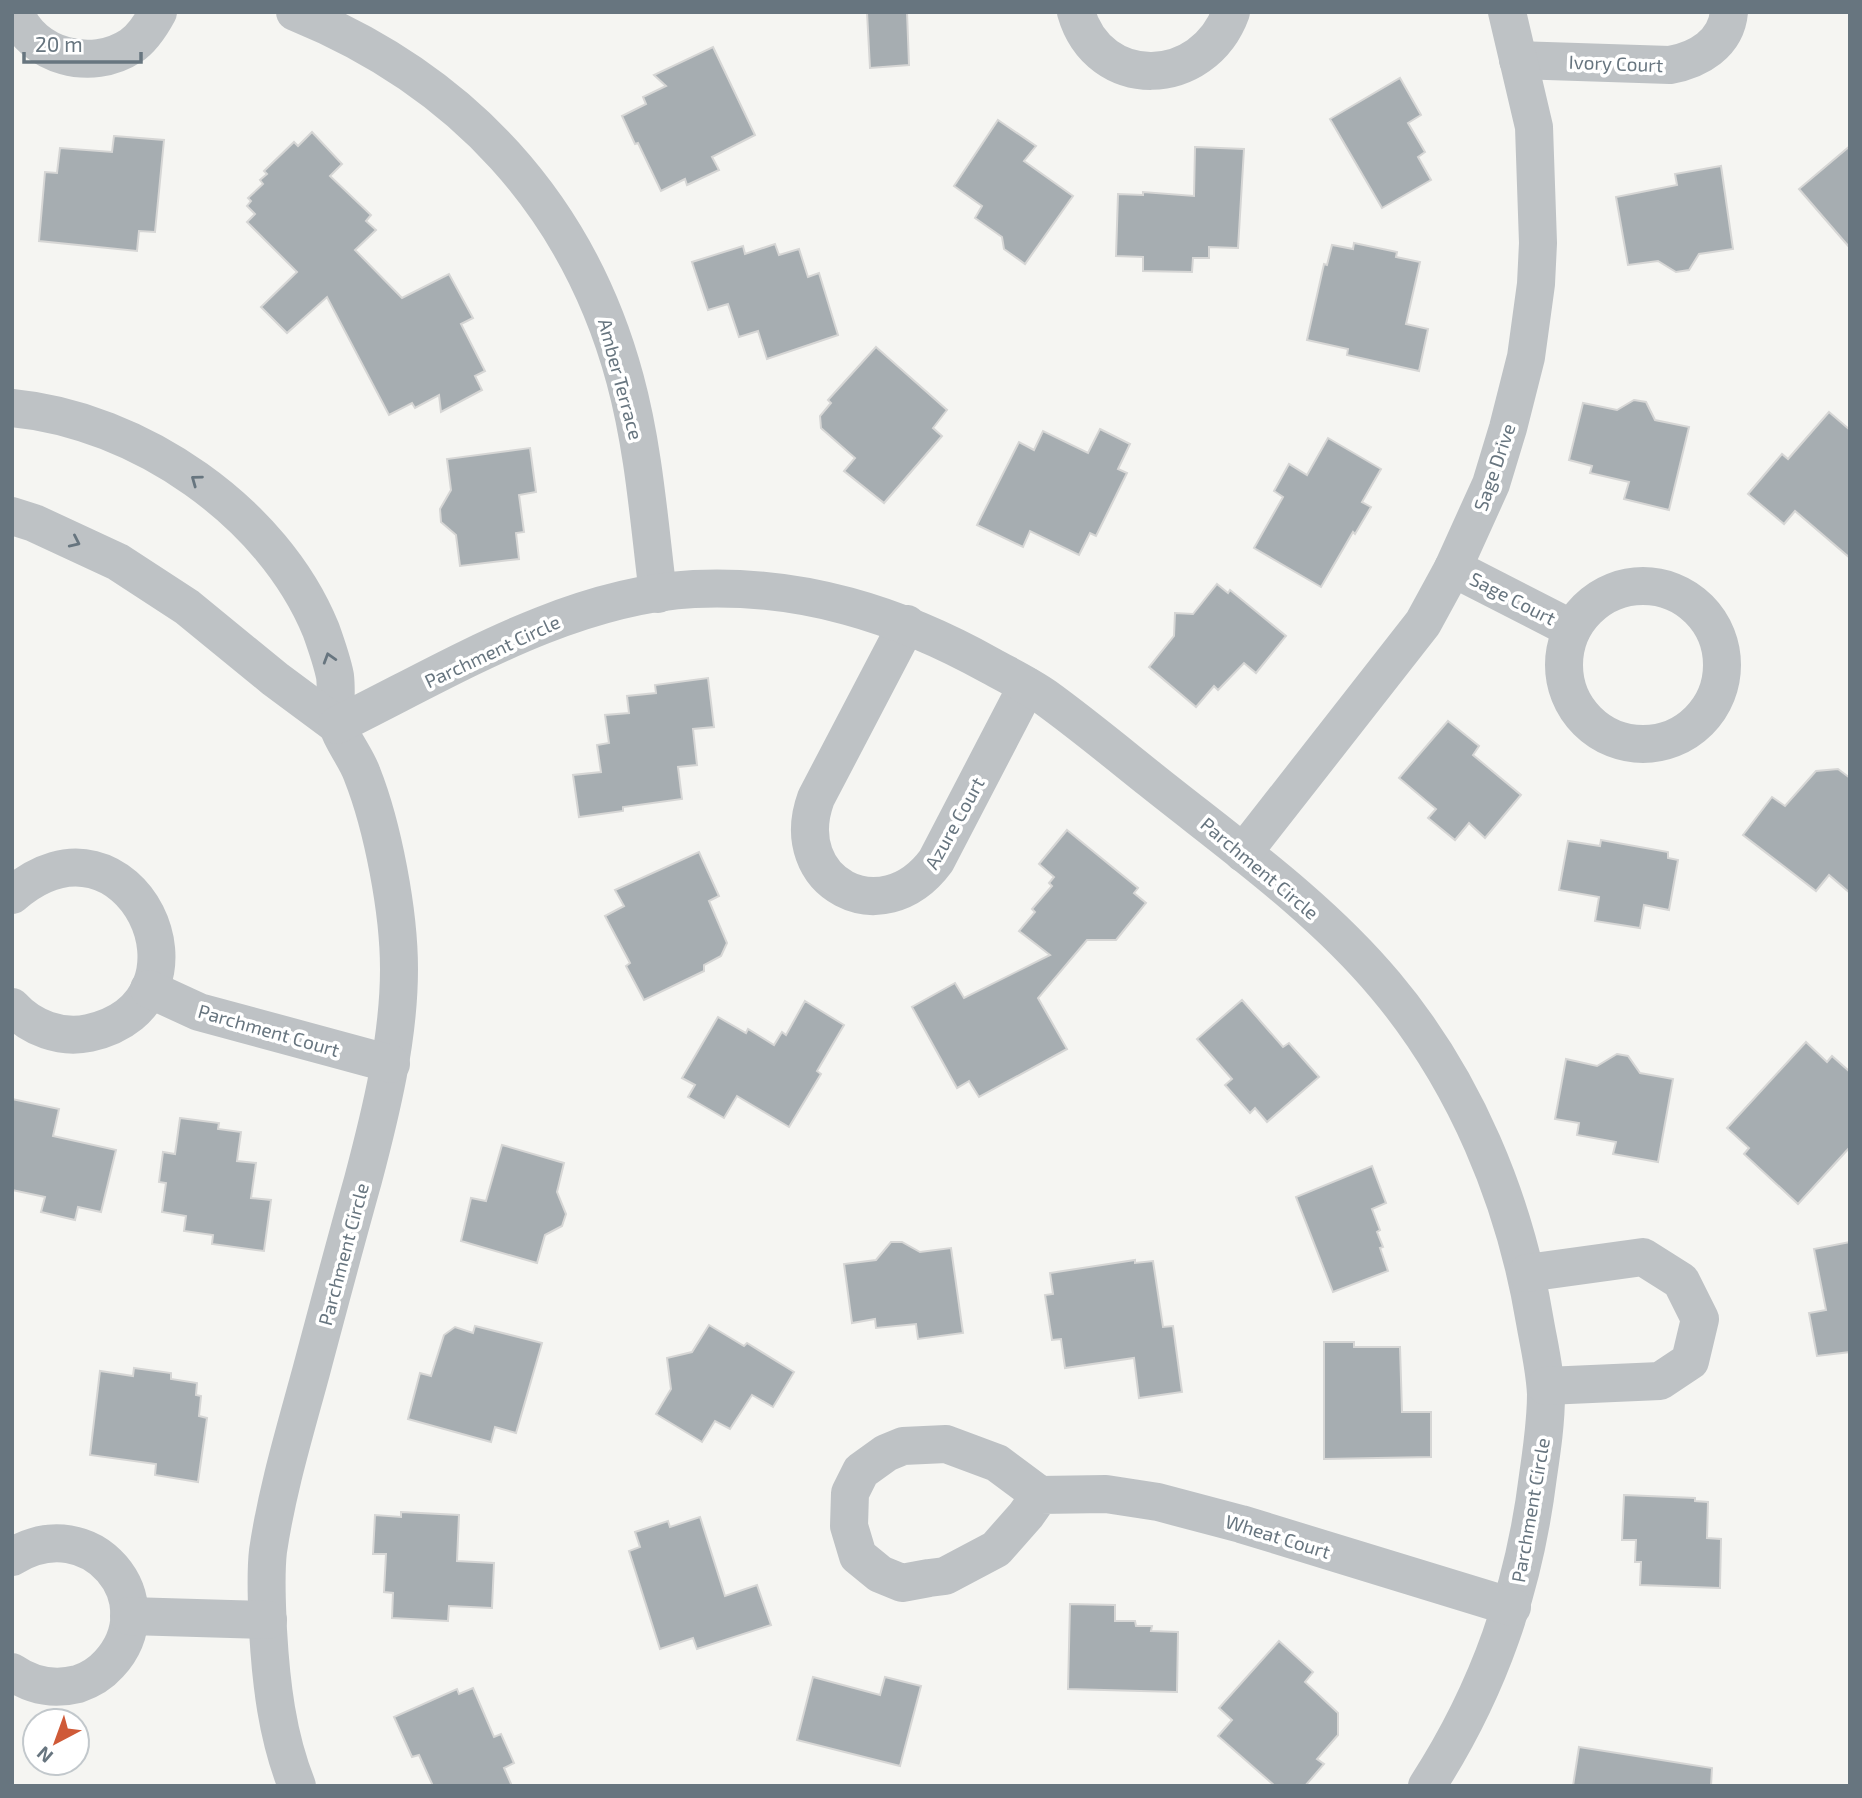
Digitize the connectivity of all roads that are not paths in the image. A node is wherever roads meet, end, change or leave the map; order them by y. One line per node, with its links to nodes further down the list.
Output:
1 (15, 12): 2 (street)
2 (158, 12)
3 (295, 12): 12 (street, Amber Terrace)
4 (1076, 12): 5 (street)
5 (1230, 12)
6 (1507, 12): 8 (street, Sage Drive)
7 (1729, 12): 8 (street, Ivory Court)
8 (1518, 60): 11 (street, Sage Drive)
9 (12, 408): 16 (street, Parchment Circle, one-way to 9)
10 (12, 516): 16 (street, Parchment Circle, one-way to 16)
11 (1453, 568): 14 (street, Sage Court); 17 (street, Sage Drive)
12 (658, 594): 13 (street, Parchment Circle); 16 (street, Parchment Circle)
13 (906, 624): 15 (street, Parchment Circle); 15 (street, Azure Court)
14 (1572, 629): 14 (street, Sage Court)
15 (1027, 686): 17 (street, Parchment Circle)
16 (337, 725): 21 (street, Parchment Circle)
17 (1243, 853): 22 (street, Parchment Circle)
18 (12, 895): 19 (street)
19 (149, 989): 20 (street); 21 (street, Parchment Court)
20 (12, 1007)
21 (391, 1064): 28 (street, Parchment Circle)
22 (1527, 1273): 23 (street, Parchment Circle); 23 (street)
23 (1546, 1386): 26 (street, Parchment Circle)
24 (1040, 1495): 24 (street); 26 (street, Wheat Court)
25 (12, 1557): 27 (street)
26 (1512, 1607): 31 (street, Parchment Circle)
27 (129, 1616): 28 (street); 29 (street)
28 (268, 1620): 30 (street, Parchment Circle)
29 (12, 1672)
30 (297, 1786)
31 (1427, 1786)

